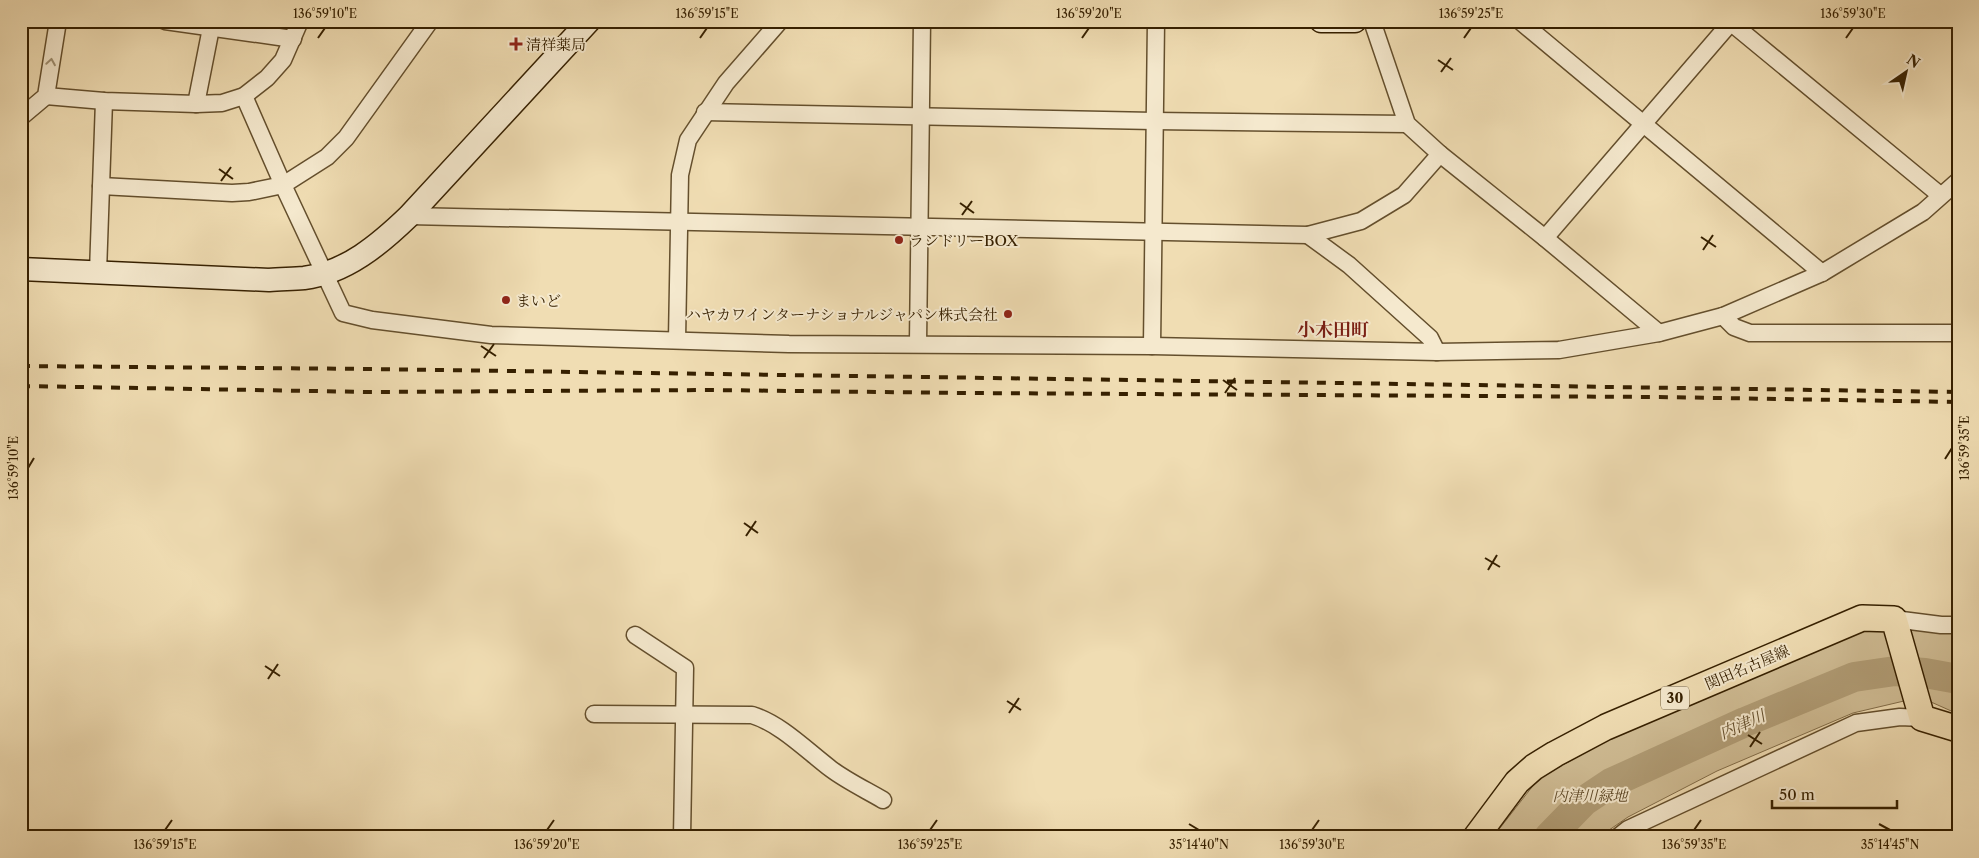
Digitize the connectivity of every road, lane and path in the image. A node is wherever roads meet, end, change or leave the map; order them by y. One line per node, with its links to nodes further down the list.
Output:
1 (58, 21): 16 (street, one-way to 1)
2 (165, 21): 14 (street)
3 (300, 21): 15 (street)
4 (430, 21): 28 (street)
5 (589, 21): 31 (street)
6 (780, 21): 20 (street)
7 (922, 21): 21 (street)
8 (1156, 21): 23 (street)
9 (1321, 21): 10 (street)
10 (1355, 21)
11 (1372, 21): 25 (street)
12 (1520, 21): 24 (street)
13 (1731, 22): 24 (street); 30 (street)
14 (211, 28): 15 (street); 19 (street)
15 (292, 39): 17 (street)
16 (46, 96): 18 (street); 22 (street)
17 (244, 96): 19 (street); 28 (street)
18 (104, 101): 19 (street); 29 (street)
19 (196, 104)
20 (706, 112): 21 (street); 32 (street)
21 (919, 116): 23 (street); 33 (street)
22 (21, 117)
23 (1154, 121): 25 (street); 34 (street)
24 (1644, 122): 36 (street); 40 (street)
25 (1407, 124): 26 (street)
26 (1440, 154): 35 (street); 36 (street)
27 (1958, 181): 30 (street)
28 (283, 185): 29 (street); 39 (street)
29 (101, 186): 38 (street)
30 (1940, 195): 40 (street)
31 (409, 216): 32 (street); 39 (street)
32 (679, 221): 33 (street); 44 (street)
33 (920, 226): 34 (street); 45 (street)
34 (1152, 231): 35 (street); 46 (street)
35 (1308, 235): 47 (street)
36 (1545, 238): 43 (street)
37 (21, 269): 38 (street)
38 (98, 272): 39 (street)
39 (323, 273): 44 (street)
40 (1822, 273): 41 (street)
41 (1723, 316): 42 (street); 43 (street)
42 (1958, 333)
43 (1659, 334): 47 (street)
44 (677, 340): 45 (street)
45 (918, 344): 46 (street)
46 (1152, 346): 47 (street)
47 (1437, 352)
48 (1895, 625): 49 (street); 51 (main road); 57 (main road, 関田名古屋線 / 30)
49 (1958, 625)
50 (635, 635): 53 (street)
51 (1920, 710): 54 (main road); 58 (street)
52 (594, 714): 53 (street)
53 (683, 715): 55 (street); 56 (street)
54 (1958, 730)
55 (883, 800)
56 (682, 837)
57 (1476, 837)
58 (1618, 837)

